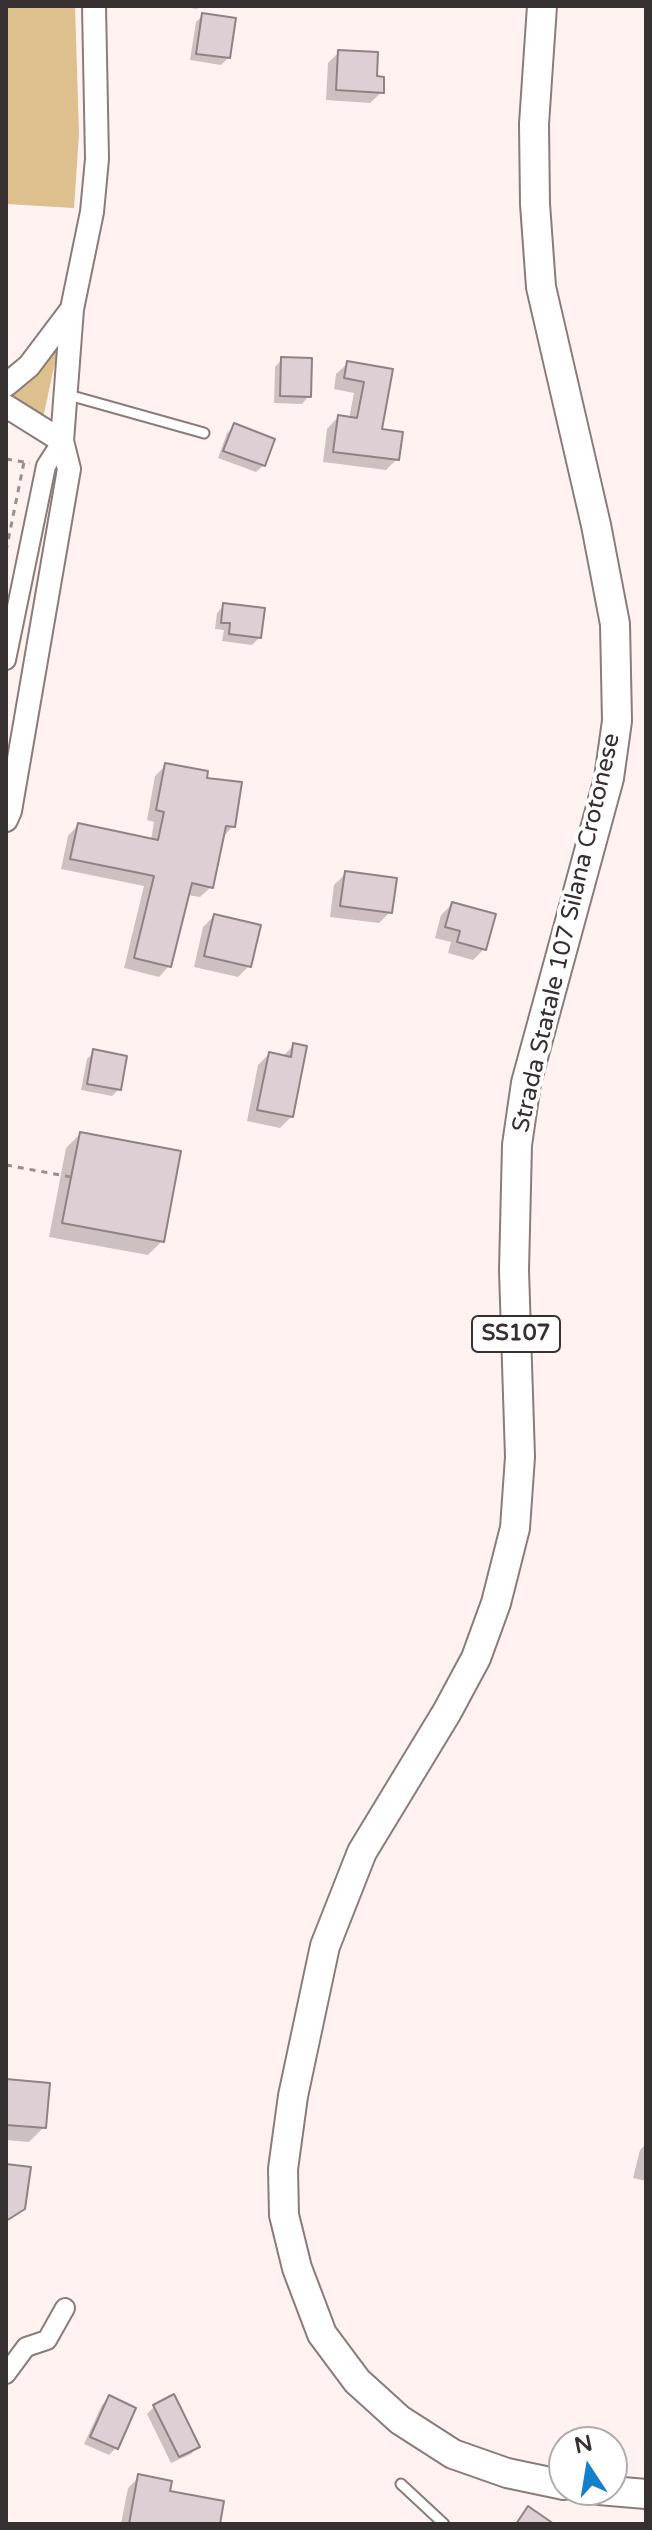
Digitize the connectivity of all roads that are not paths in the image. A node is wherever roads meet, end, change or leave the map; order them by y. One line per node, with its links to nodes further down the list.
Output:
1 (94, 6): 3 (street)
2 (542, 6): 13 (main road, Strada Statale 107 Silana Crotonese / SS107)
3 (72, 309): 4 (street); 5 (street)
4 (6, 385)
5 (65, 394): 7 (lane); 8 (street)
6 (6, 406): 8 (street)
7 (204, 433)
8 (62, 441): 9 (street); 10 (street)
9 (6, 660)
10 (6, 820)
11 (65, 2308): 12 (street)
12 (6, 2374)
13 (548, 2482)
14 (401, 2484): 15 (lane)
15 (444, 2524)

